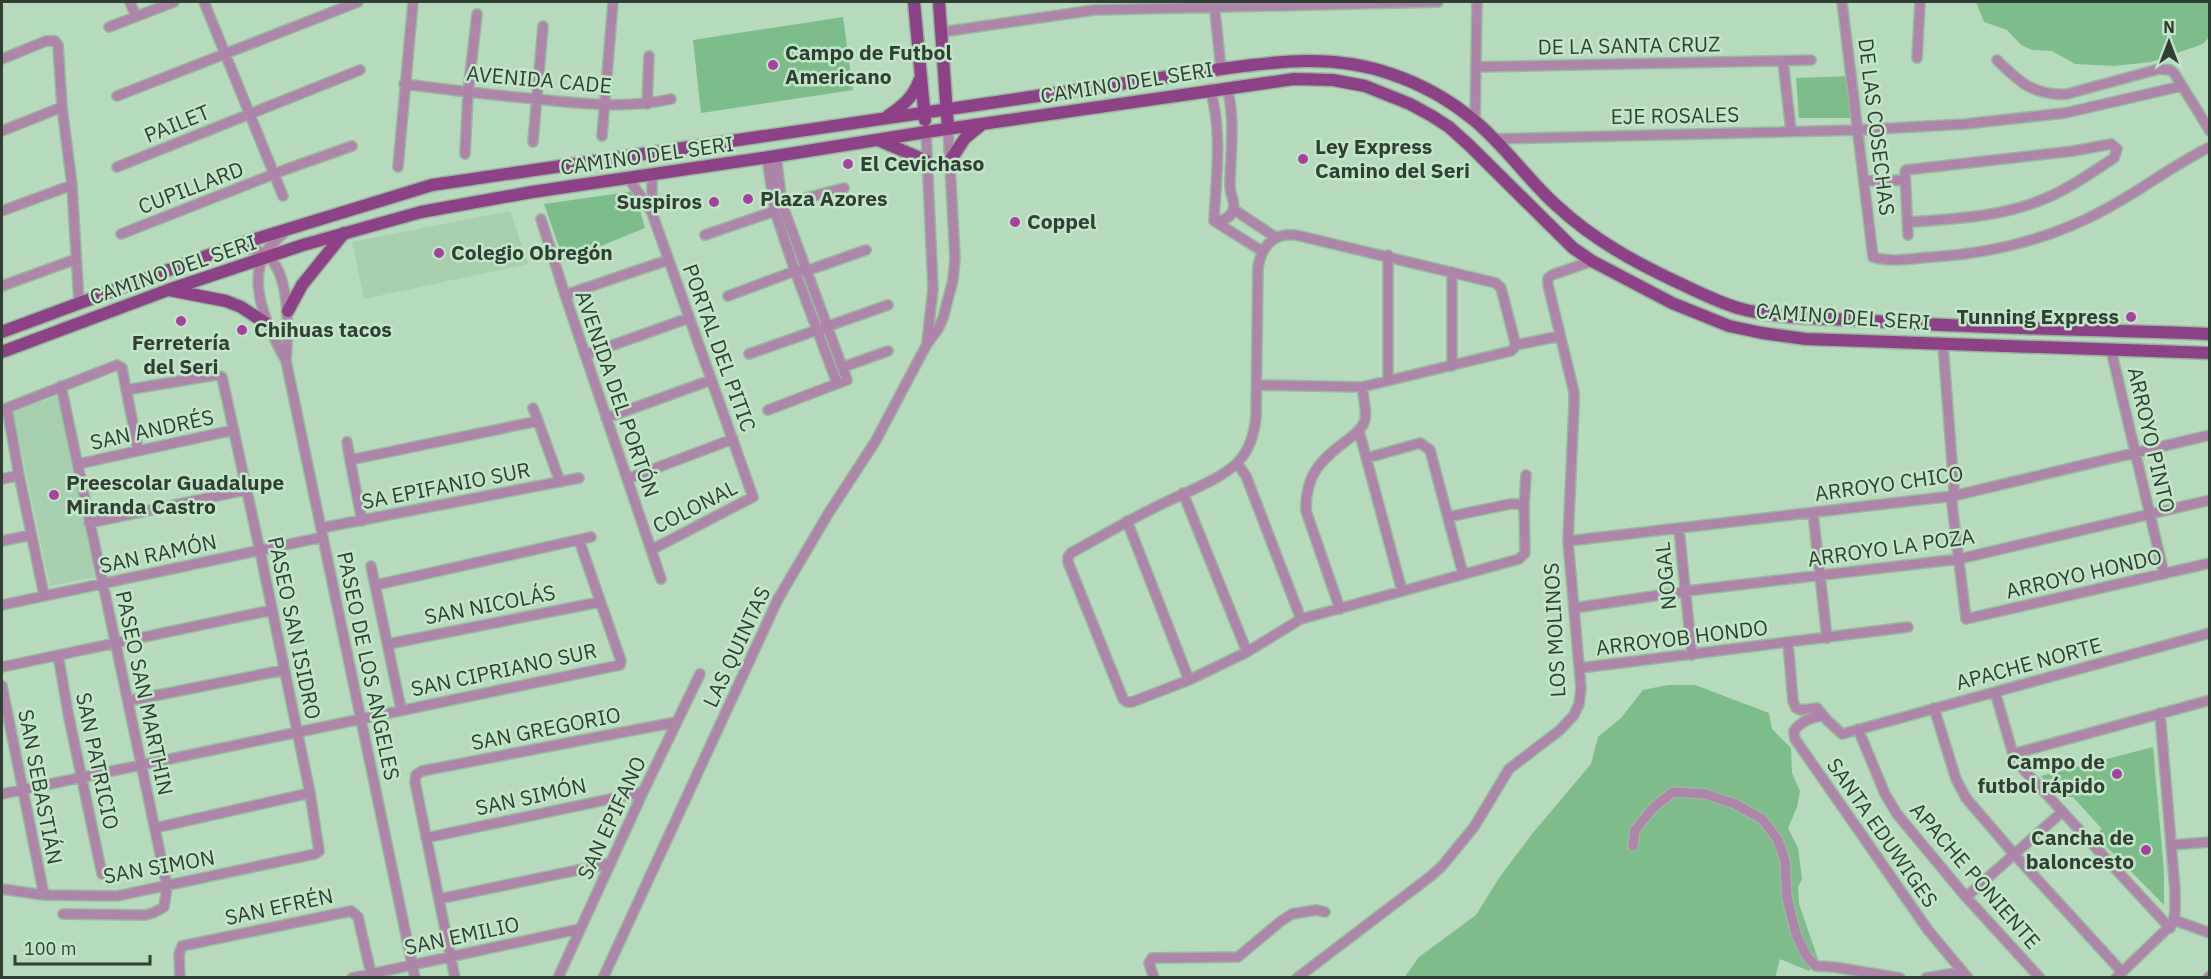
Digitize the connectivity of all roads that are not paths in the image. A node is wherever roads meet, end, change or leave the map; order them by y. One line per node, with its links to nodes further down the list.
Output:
1 (130, 2): 15 (street)
2 (174, 2): 15 (street)
3 (204, 2): 19 (street)
4 (358, 2): 19 (street)
5 (413, 2): 30 (street)
6 (613, 2): 39 (street)
7 (914, 2): 29 (main road)
8 (939, 2): 18 (main road)
9 (1438, 2): 13 (street)
10 (1477, 2): 26 (street)
11 (1842, 2): 48 (street, DE LAS COSECHAS)
12 (1920, 2): 21 (street)
13 (1214, 4): 18 (street); 27 (street)
14 (477, 14): 34 (street)
15 (136, 17): 17 (street)
16 (543, 26): 36 (street)
17 (109, 27)
18 (942, 32): 41 (main road)
19 (226, 53): 35 (street); 43 (street)
20 (649, 56): 38 (street)
21 (1917, 58)
22 (2, 59): 40 (street)
23 (1811, 60): 25 (street, DE LA SANTA CRUZ)
24 (1997, 60): 31 (street)
25 (1783, 61): 26 (street, DE LA SANTA CRUZ); 50 (street)
26 (1476, 67): 45 (street)
27 (1221, 69): 41 (main road, CAMINO DEL SERI); 45 (main road, CAMINO DEL SERI)
28 (360, 70): 43 (street, PAILET)
29 (920, 80): 42 (main road); 44 (main road)
30 (404, 84): 34 (street, AVENIDA CADE); 66 (street)
31 (2182, 86): 48 (street, EJE ROSALES); 51 (street)
32 (1227, 87): 33 (main road, CAMINO DEL SERI); 58 (street); 97 (main road, CAMINO DEL SERI)
33 (1210, 90): 46 (main road, CAMINO DEL SERI); 57 (street)
34 (468, 93): 36 (street, AVENIDA CADE); 61 (street)
35 (117, 96)
36 (536, 99): 39 (street, AVENIDA CADE); 56 (street)
37 (671, 99): 38 (street, AVENIDA CADE)
38 (647, 104): 39 (street, AVENIDA CADE)
39 (603, 105): 53 (street)
40 (62, 107): 49 (street); 72 (street)
41 (946, 109): 42 (main road, CAMINO DEL SERI); 47 (main road)
42 (924, 113): 44 (main road, CAMINO DEL SERI); 52 (main road)
43 (250, 114): 65 (street, PAILET); 67 (street)
44 (886, 118): 84 (main road, CAMINO DEL SERI)
45 (1475, 122): 54 (main road, CAMINO DEL SERI)
46 (983, 124): 47 (main road, CAMINO DEL SERI); 64 (main road)
47 (948, 129): 52 (main road, CAMINO DEL SERI); 64 (street, LAS QUINTAS)
48 (1858, 130): 50 (street, EJE ROSALES); 71 (street, DE LAS COSECHAS)
49 (2, 131)
50 (1791, 131): 54 (street, EJE ROSALES)
51 (2210, 131)
52 (926, 132): 55 (main road, CAMINO DEL SERI); 63 (street, LAS QUINTAS)
53 (602, 136)
54 (1492, 139): 113 (main road, CAMINO DEL SERI)
55 (877, 140): 62 (main road, CAMINO DEL SERI); 63 (main road)
56 (533, 142)
57 (1218, 145): 58 (street); 74 (street)
58 (1233, 145): 75 (street)
59 (352, 146): 67 (street, CUPILLARD)
60 (2210, 147): 71 (street, DE LAS COSECHAS)
61 (465, 154)
62 (772, 157): 68 (main road, CAMINO DEL SERI); 77 (street)
63 (927, 161): 115 (street, LAS QUINTAS)
64 (950, 161): 115 (street, LAS QUINTAS)
65 (117, 167)
66 (398, 167)
67 (273, 174): 76 (street); 86 (street, CUPILLARD)
68 (652, 175): 69 (main road, CAMINO DEL SERI); 80 (street, PORTAL DEL PITIC)
69 (629, 179): 80 (street, PORTAL DEL PITIC); 85 (main road, CAMINO DEL SERI)
70 (1905, 180): 71 (street); 83 (street); 83 (street)
71 (1865, 181)
72 (72, 186): 79 (street); 95 (street)
73 (844, 188): 77 (street)
74 (1216, 190): 75 (street); 82 (street)
75 (1230, 190): 78 (street)
76 (283, 196)
77 (779, 208): 87 (street); 98 (street); 99 (street)
78 (1233, 208): 82 (street); 89 (street)
79 (2, 211)
80 (652, 213): 96 (street, PORTAL DEL PITIC)
81 (541, 219): 103 (street, AVENIDA DEL PORTÓN)
82 (1214, 221): 92 (street)
83 (1908, 222): 88 (street)
84 (288, 228): 90 (main road, CAMINO DEL SERI); 94 (street)
85 (344, 233): 94 (main road, CAMINO DEL SERI); 107 (main road)
86 (121, 234)
87 (705, 235)
88 (1908, 235)
89 (1275, 237): 92 (street); 93 (street)
90 (236, 245): 94 (street); 105 (main road, CAMINO DEL SERI)
91 (866, 250): 99 (street)
92 (1262, 250): 130 (street)
93 (1388, 255): 100 (street); 128 (street)
94 (265, 257): 102 (main road, CAMINO DEL SERI); 107 (street); 110 (street)
95 (76, 259): 101 (street); 105 (street)
96 (668, 260): 103 (street); 108 (street, PORTAL DEL PITIC)
97 (1592, 261): 114 (street, LOS MOLINOS); 116 (main road, CAMINO DEL SERI)
98 (795, 271): 99 (street); 104 (street); 109 (street)
99 (806, 271): 109 (street)
100 (1452, 272): 117 (street); 125 (street)
101 (2, 286)
102 (168, 290): 110 (main road); 120 (main road, CAMINO DEL SERI)
103 (565, 295): 123 (street, AVENIDA DEL PORTÓN)
104 (728, 296)
105 (79, 303): 111 (main road, CAMINO DEL SERI)
106 (888, 305): 109 (street)
107 (288, 311): 112 (street)
108 (689, 318): 123 (street); 127 (street, PORTAL DEL PITIC)
109 (822, 327): 122 (street); 126 (street); 129 (street)
110 (270, 330): 112 (street); 124 (street)
111 (2, 332)
112 (289, 333): 124 (street)
113 (2210, 334)
114 (1560, 336): 117 (street); 174 (street, LOS MOLINOS)
115 (927, 344): 259 (street, LAS QUINTAS)
116 (1943, 344): 118 (main road, CAMINO DEL SERI); 159 (street)
117 (1516, 345): 125 (street)
118 (2111, 350): 121 (main road, CAMINO DEL SERI); 145 (street, ARROYO PINTO)
119 (888, 351): 126 (street)
120 (2, 352)
121 (2210, 353)
122 (749, 354)
123 (585, 355): 137 (street, AVENIDA DEL PORTÓN)
124 (286, 361): 169 (street, PASEO DE LOS ANGELES)
125 (1452, 366): 128 (street)
126 (843, 367): 129 (street)
127 (711, 380): 137 (street); 142 (street, PORTAL DEL PITIC)
128 (1388, 381): 132 (street)
129 (837, 383): 136 (street)
130 (1257, 384): 132 (street); 148 (street)
131 (61, 386): 133 (street); 135 (street); 149 (street, PASEO SAN MARTHIN)
132 (1362, 387): 140 (street)
133 (126, 390): 139 (street, PASEO SAN ISIDRO); 144 (street)
134 (533, 408): 138 (street)
135 (4, 409): 151 (street)
136 (768, 410)
137 (606, 418): 154 (street, AVENIDA DEL PORTÓN)
138 (538, 421): 147 (street); 155 (street)
139 (234, 430): 144 (street, SAN ANDRÉS); 156 (street, PASEO SAN ISIDRO)
140 (1359, 431): 146 (street); 192 (street)
141 (2210, 435): 145 (street, ARROYO CHICO)
142 (733, 439): 154 (street); 158 (street, PORTAL DEL PITIC)
143 (347, 442): 147 (street)
144 (138, 450): 149 (street, SAN ANDRÉS)
145 (2136, 453): 159 (street, ARROYO CHICO); 163 (street, ARROYO PINTO)
146 (1367, 458): 164 (street); 186 (street)
147 (350, 460): 165 (street)
148 (1237, 463): 157 (street); 194 (street)
149 (78, 464): 167 (street, PASEO SAN MARTHIN)
150 (1526, 475): 161 (street)
151 (19, 476): 153 (street); 170 (street)
152 (579, 478): 155 (street, SA EPIFANIO SUR)
153 (2, 479)
154 (627, 479): 175 (street, AVENIDA DEL PORTÓN)
155 (560, 482): 165 (street, SA EPIFANIO SUR)
156 (246, 490): 167 (street); 176 (street, PASEO SAN ISIDRO)
157 (1183, 494): 166 (street); 201 (street)
158 (753, 495): 175 (street, COLONAL)
159 (1953, 496): 162 (street, ARROYO CHICO); 177 (street)
160 (2210, 500): 163 (street, ARROYO LA POZA)
161 (1524, 507): 164 (street); 180 (street)
162 (1813, 513): 168 (street, ARROYO CHICO); 182 (street)
163 (2150, 514): 177 (street, ARROYO LA POZA); 181 (street, ARROYO PINTO)
164 (1448, 517): 180 (street)
165 (362, 521): 169 (street, SA EPIFANIO SUR)
166 (1127, 521): 208 (street); 208 (street)
167 (89, 523): 184 (street, PASEO SAN MARTHIN)
168 (1679, 529): 174 (street, ARROYO CHICO); 187 (street, NOGAL)
169 (322, 533): 176 (street, SAN RAMÓN); 217 (street, PASEO DE LOS ANGELES)
170 (31, 535): 173 (street); 188 (street)
171 (591, 537): 172 (street)
172 (579, 540): 185 (street); 189 (street)
173 (2, 541)
174 (1568, 541): 191 (street, LOS MOLINOS)
175 (651, 550): 183 (street, AVENIDA DEL PORTÓN)
176 (260, 551): 184 (street, SAN RAMÓN); 193 (street, PASEO SAN ISIDRO)
177 (1959, 559): 181 (street, ARROYO HONDO); 182 (street, ARROYO LA POZA)
178 (2210, 563): 181 (street, ARROYO HONDO)
179 (371, 566): 185 (street)
180 (1463, 574): 186 (street)
181 (2164, 574)
182 (1820, 576): 187 (street, ARROYO LA POZA); 197 (street)
183 (661, 579)
184 (102, 584): 188 (street, SAN RAMÓN); 198 (street, PASEO SAN MARTHIN)
185 (375, 585): 200 (street)
186 (1402, 591): 192 (street)
187 (1686, 591): 191 (street, ARROYO LA POZA); 203 (street, NOGAL)
188 (44, 595): 190 (street, SAN RAMÓN)
189 (600, 602): 200 (street, SAN NICOLÁS); 214 (street, SAN CIPRIANO SUR)
190 (2, 604)
191 (1574, 608): 205 (street, LOS MOLINOS)
192 (1340, 609): 194 (street)
193 (272, 610): 198 (street); 206 (street, PASEO SAN ISIDRO)
194 (1302, 619): 201 (street)
195 (1908, 627): 197 (street)
196 (2210, 633): 210 (street, APACHE NORTE)
197 (1827, 638): 199 (street)
198 (115, 643): 202 (street); 212 (street, PASEO SAN MARTHIN)
199 (1788, 643): 203 (street, ARROYOB HONDO); 216 (street)
200 (388, 644): 214 (street)
201 (1247, 652): 208 (street)
202 (58, 655): 204 (street); 224 (street, SAN PATRICIO)
203 (1692, 655): 205 (street, ARROYOB HONDO)
204 (2, 667)
205 (1580, 668): 261 (street, LOS MOLINOS)
206 (285, 670): 212 (street); 221 (street, PASEO SAN ISIDRO)
207 (700, 675): 218 (street, SAN EPIFANO)
208 (1189, 680)
209 (2, 686): 219 (street, SAN SEBASTIÁN)
210 (1995, 692): 213 (street, APACHE NORTE); 222 (street)
211 (2210, 700): 215 (street)
212 (128, 701): 223 (street, PASEO SAN MARTHIN)
213 (1934, 708): 220 (street, APACHE NORTE); 236 (street)
214 (401, 710): 217 (street, SAN CIPRIANO SUR)
215 (2160, 713): 222 (street); 233 (street)
216 (1823, 716): 220 (street); 252 (street, SANTA EDUWIGES)
217 (360, 718): 221 (street, SAN CIPRIANO SUR); 250 (street, PASEO DE LOS ANGELES)
218 (676, 722): 226 (street, SAN EPIFANO); 231 (street, SAN GREGORIO)
219 (6, 728): 225 (street, SAN SEBASTIÁN)
220 (1858, 729): 242 (street, APACHE PONIENTE)
221 (297, 732): 223 (street, SAN CIPRIANO SUR); 228 (street, PASEO SAN ISIDRO)
222 (2013, 754): 229 (street)
223 (141, 765): 224 (street, SAN CIPRIANO SUR); 230 (street, PASEO SAN MARTHIN)
224 (82, 778): 225 (street, SAN CIPRIANO SUR); 238 (street, SAN PATRICIO)
225 (22, 790): 227 (street, SAN CIPRIANO SUR); 241 (street, SAN SEBASTIÁN)
226 (643, 792): 231 (street, SAN SIMÓN); 237 (street, SAN EPIFANO)
227 (2, 794)
228 (310, 794): 230 (street); 235 (street, PASEO SAN ISIDRO)
229 (2062, 812): 236 (street); 246 (street)
230 (155, 828): 239 (street, PASEO SAN MARTHIN)
231 (426, 838): 243 (street)
232 (2210, 842): 233 (street)
233 (2171, 845): 246 (street)
234 (1633, 846): 262 (street)
235 (319, 851): 239 (street, SAN SIMON)
236 (2014, 854): 242 (street); 253 (street)
237 (611, 862): 243 (street); 247 (street, SAN EPIFANO)
238 (102, 874)
239 (167, 886): 241 (street, SAN SIMON); 245 (street)
240 (2, 889): 241 (street, SAN SIMON)
241 (44, 894)
242 (1966, 897): 264 (street, APACHE PONIENTE)
243 (439, 899): 249 (street)
244 (1325, 912): 260 (street)
245 (63, 914)
246 (2172, 924): 248 (street); 253 (street)
247 (579, 929): 249 (street, SAN EMILIO); 258 (street, SAN EPIFANO)
248 (2210, 933)
249 (451, 957): 250 (street, SAN EMILIO); 257 (street)
250 (413, 964): 251 (street, SAN EMILIO); 256 (street, PASEO DE LOS ANGELES)
251 (371, 975): 254 (street, SAN EFRÉN); 255 (street, SAN EMILIO)
252 (1965, 975): 263 (street)
253 (2119, 975)
254 (180, 978)
255 (352, 978)
256 (415, 978)
257 (455, 978)
258 (558, 978)
259 (603, 978)
260 (1154, 978)
261 (1297, 978)
262 (1900, 978)
263 (1926, 978)
264 (2040, 978)

